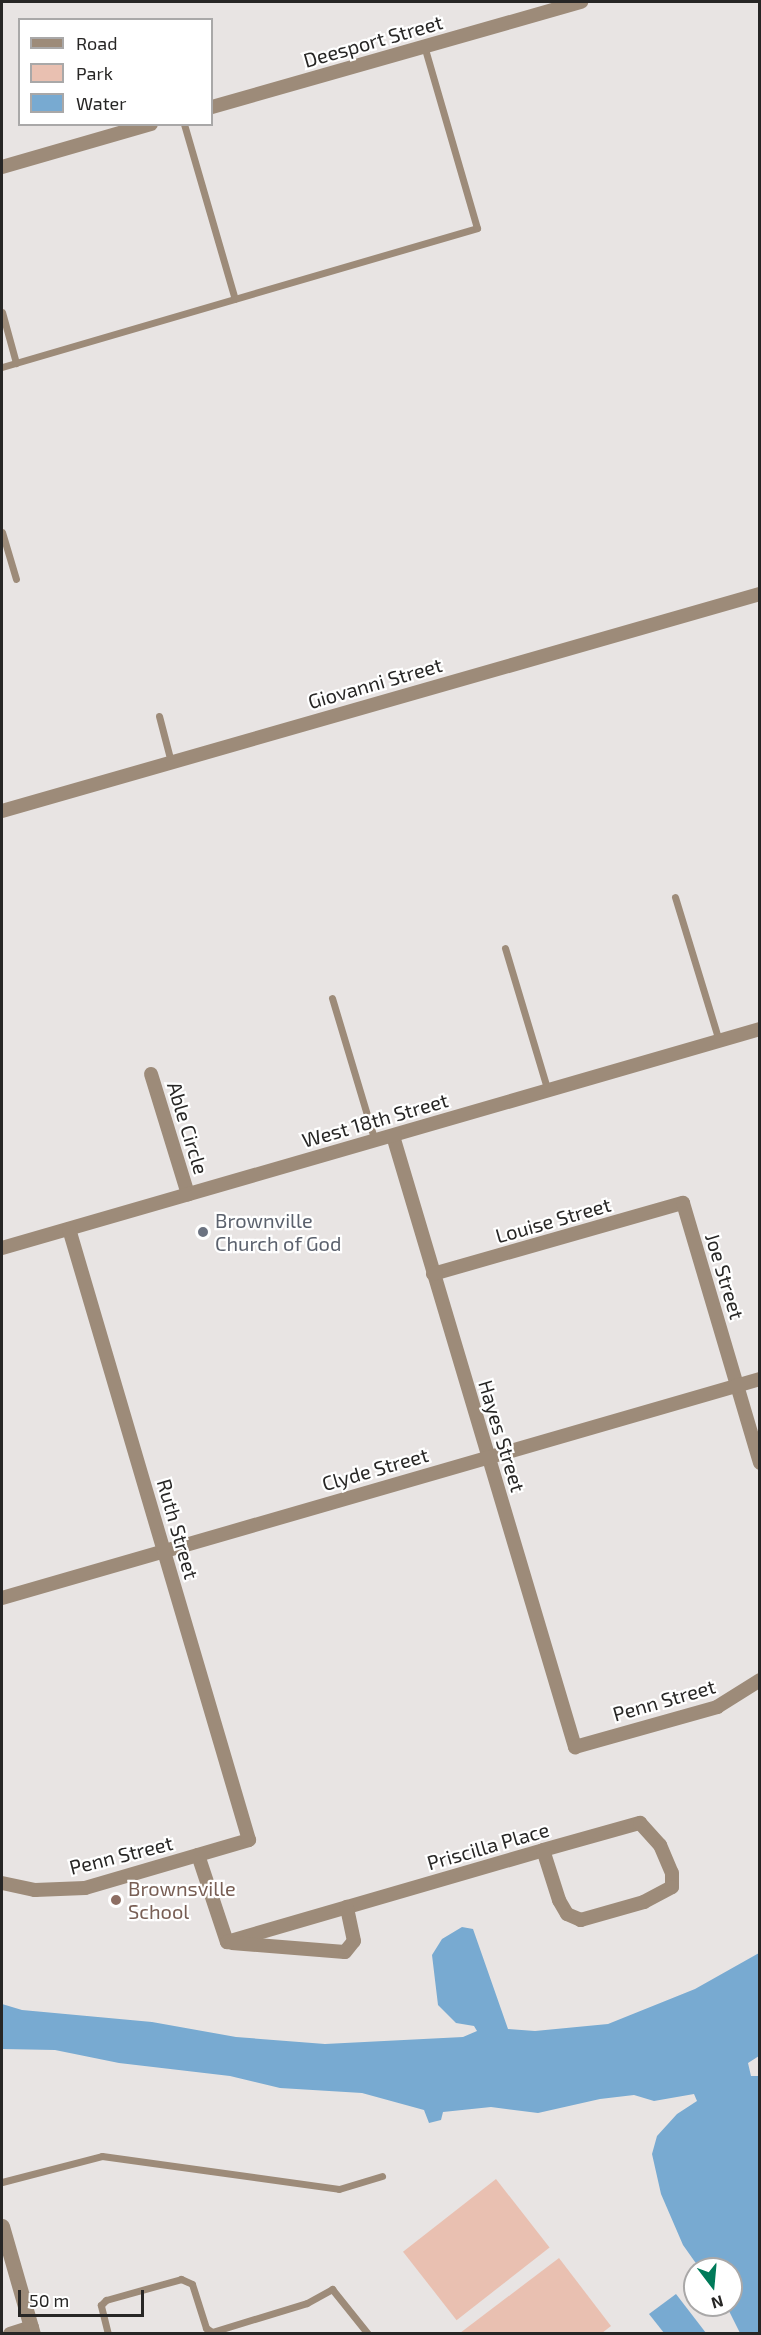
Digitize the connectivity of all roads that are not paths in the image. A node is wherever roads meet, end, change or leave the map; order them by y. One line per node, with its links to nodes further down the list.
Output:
1 (581, 2): 2 (street, Deesport Street)
2 (424, 46): 3 (street, Deesport Street); 7 (lane)
3 (213, 107)
4 (145, 126): 6 (street)
5 (185, 126): 7 (lane)
6 (2, 168)
7 (235, 299): 9 (lane)
8 (2, 312): 9 (lane)
9 (16, 363): 10 (lane)
10 (2, 367)
11 (2, 532): 12 (lane)
12 (16, 579)
13 (759, 594): 15 (street, Giovanni Street)
14 (159, 716): 15 (lane)
15 (171, 762): 16 (street, Giovanni Street)
16 (2, 811)
17 (675, 897): 21 (lane)
18 (505, 948): 23 (lane)
19 (332, 998): 25 (lane)
20 (759, 1029): 21 (street, West 18th Street)
21 (719, 1041): 23 (street, West 18th Street)
22 (150, 1074): 26 (street, Able Circle)
23 (548, 1091): 24 (street, West 18th Street)
24 (393, 1136): 25 (street, West 18th Street); 30 (street, Hayes Street)
25 (375, 1141): 26 (street, West 18th Street)
26 (188, 1194): 28 (street, West 18th Street)
27 (682, 1203): 30 (street, Louise Street); 32 (street, Joe Street)
28 (69, 1229): 29 (street, West 18th Street); 35 (street, Ruth Street)
29 (2, 1248)
30 (433, 1274): 33 (street, Hayes Street)
31 (759, 1379): 32 (street, Clyde Street)
32 (737, 1386): 33 (street, Clyde Street); 34 (street, Joe Street)
33 (488, 1457): 35 (street, Clyde Street); 38 (street, Hayes Street)
34 (759, 1463)
35 (164, 1550): 36 (street, Clyde Street); 39 (street, Ruth Street)
36 (2, 1598)
37 (759, 1680): 38 (street, Penn Street)
38 (575, 1747)
39 (249, 1839): 41 (street, Penn Street)
40 (543, 1851): 40 (street, Priscilla Place); 43 (street, Priscilla Place)
41 (198, 1855): 42 (street, Penn Street); 44 (street)
42 (2, 1883)
43 (347, 1908): 44 (street, Priscilla Place); 44 (street)
44 (227, 1942)
45 (382, 2176): 46 (lane)
46 (2, 2182)
47 (2, 2226): 48 (street)
48 (32, 2330): 50 (street)
49 (221, 2332): 51 (lane); 52 (lane)
50 (10, 2334)
51 (108, 2334)
52 (368, 2334)

